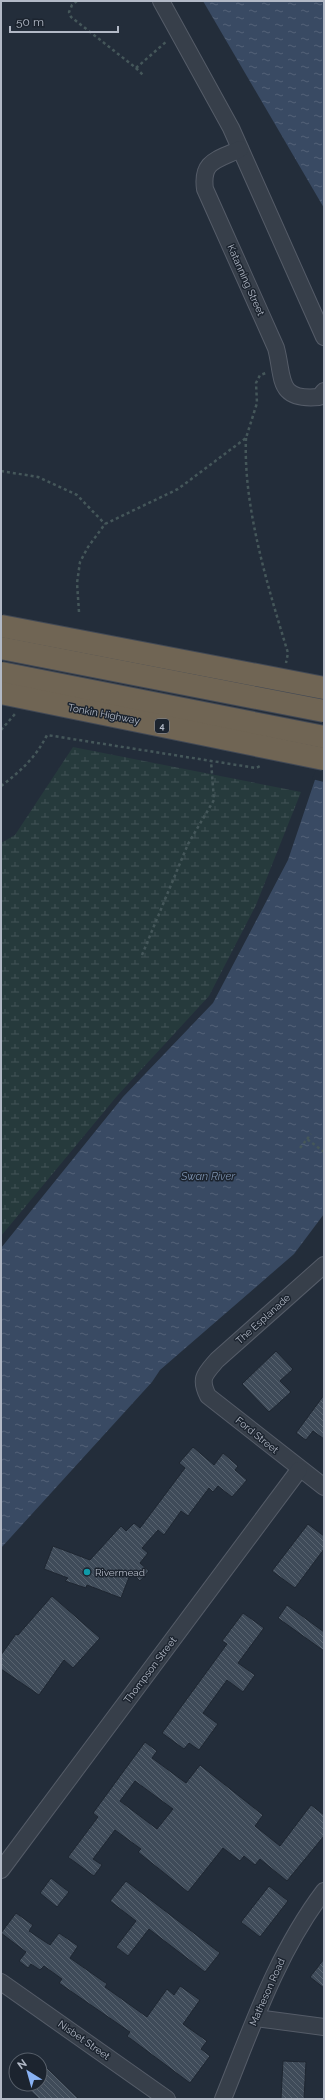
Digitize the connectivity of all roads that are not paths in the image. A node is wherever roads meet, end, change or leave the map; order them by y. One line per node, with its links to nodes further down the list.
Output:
1 (162, 1): 2 (street)
2 (240, 149): 3 (street); 4 (street, Katanning Street)
3 (324, 337)
4 (324, 391)
5 (1, 626): 8 (highway, bridge)
6 (1, 648): 10 (highway, bridge)
7 (1, 673): 11 (highway, Tonkin Highway, bridge)
8 (324, 688)
9 (1, 693): 12 (highway, Tonkin Highway / 4, bridge)
10 (324, 711)
11 (324, 737)
12 (324, 759)
13 (324, 1265): 14 (street, The Esplanade)
14 (204, 1375): 15 (street, Ford Street)
15 (299, 1470): 16 (street, Ford Street); 17 (street, Thompson Street)
16 (324, 1487)
17 (1, 1870)
18 (324, 1890): 20 (street, Matheson Road)
19 (1, 1982): 22 (street, Nisbet Street)
20 (256, 2018): 21 (street); 23 (street, Matheson Road)
21 (324, 2027)
22 (167, 2099)
23 (223, 2099)

